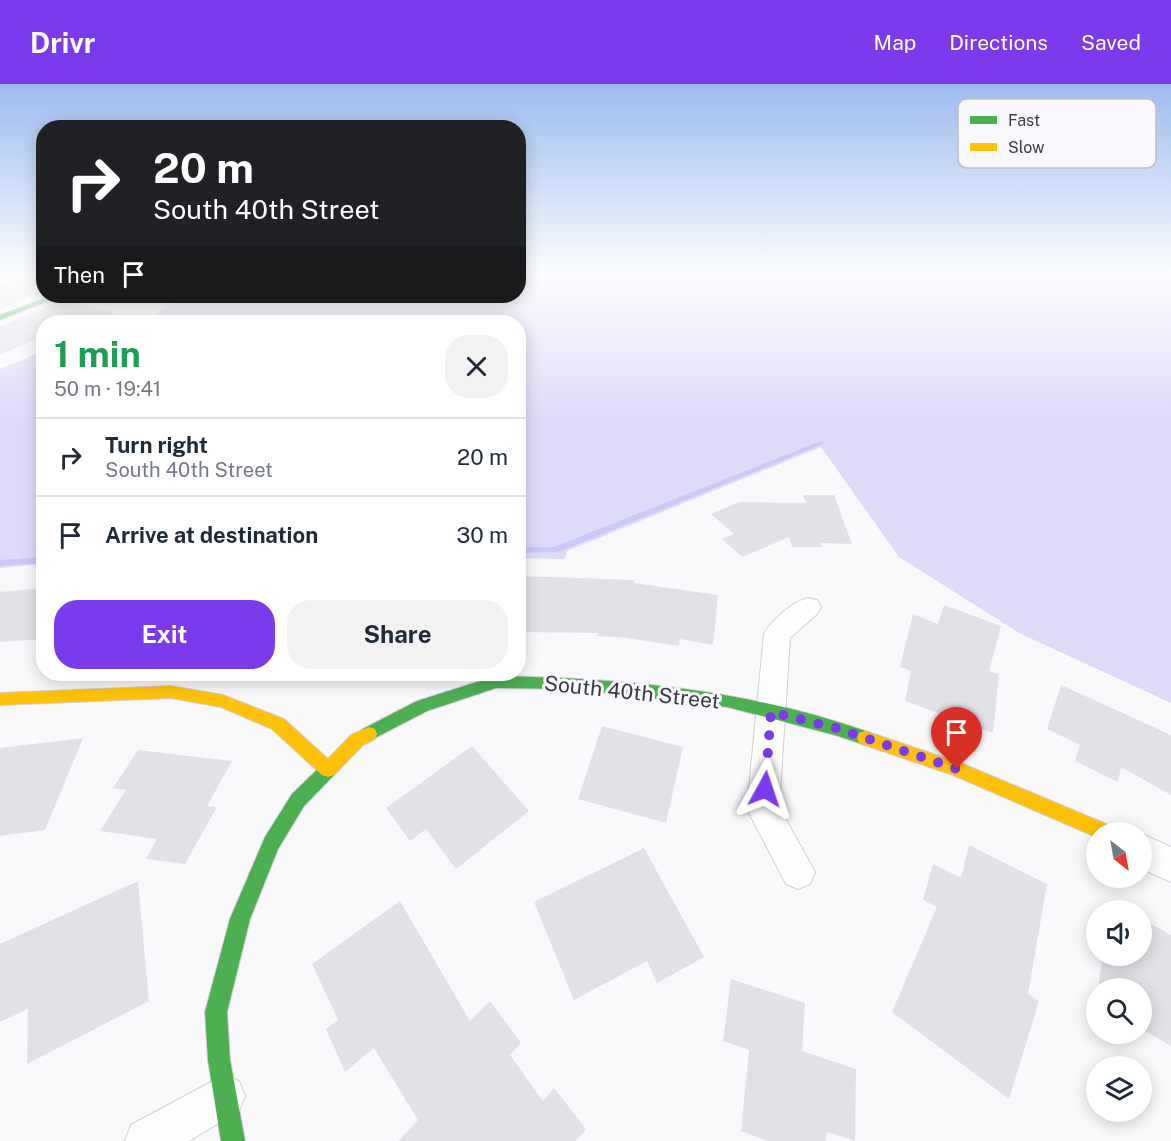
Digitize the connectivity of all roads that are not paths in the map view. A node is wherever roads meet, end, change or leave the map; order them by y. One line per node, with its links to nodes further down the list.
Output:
1 (808, 607): 3 (street)
2 (0, 699): 4 (street)
3 (771, 712): 4 (street, South 40th Street); 5 (street, South 40th Street); 8 (street)
4 (328, 770): 9 (street, South 40th Street)
5 (1086, 824)
6 (1152, 856): 7 (street)
7 (1171, 866)
8 (798, 872)
9 (224, 1096): 10 (street); 11 (street, South 40th Street)
10 (147, 1141)
11 (233, 1141)

